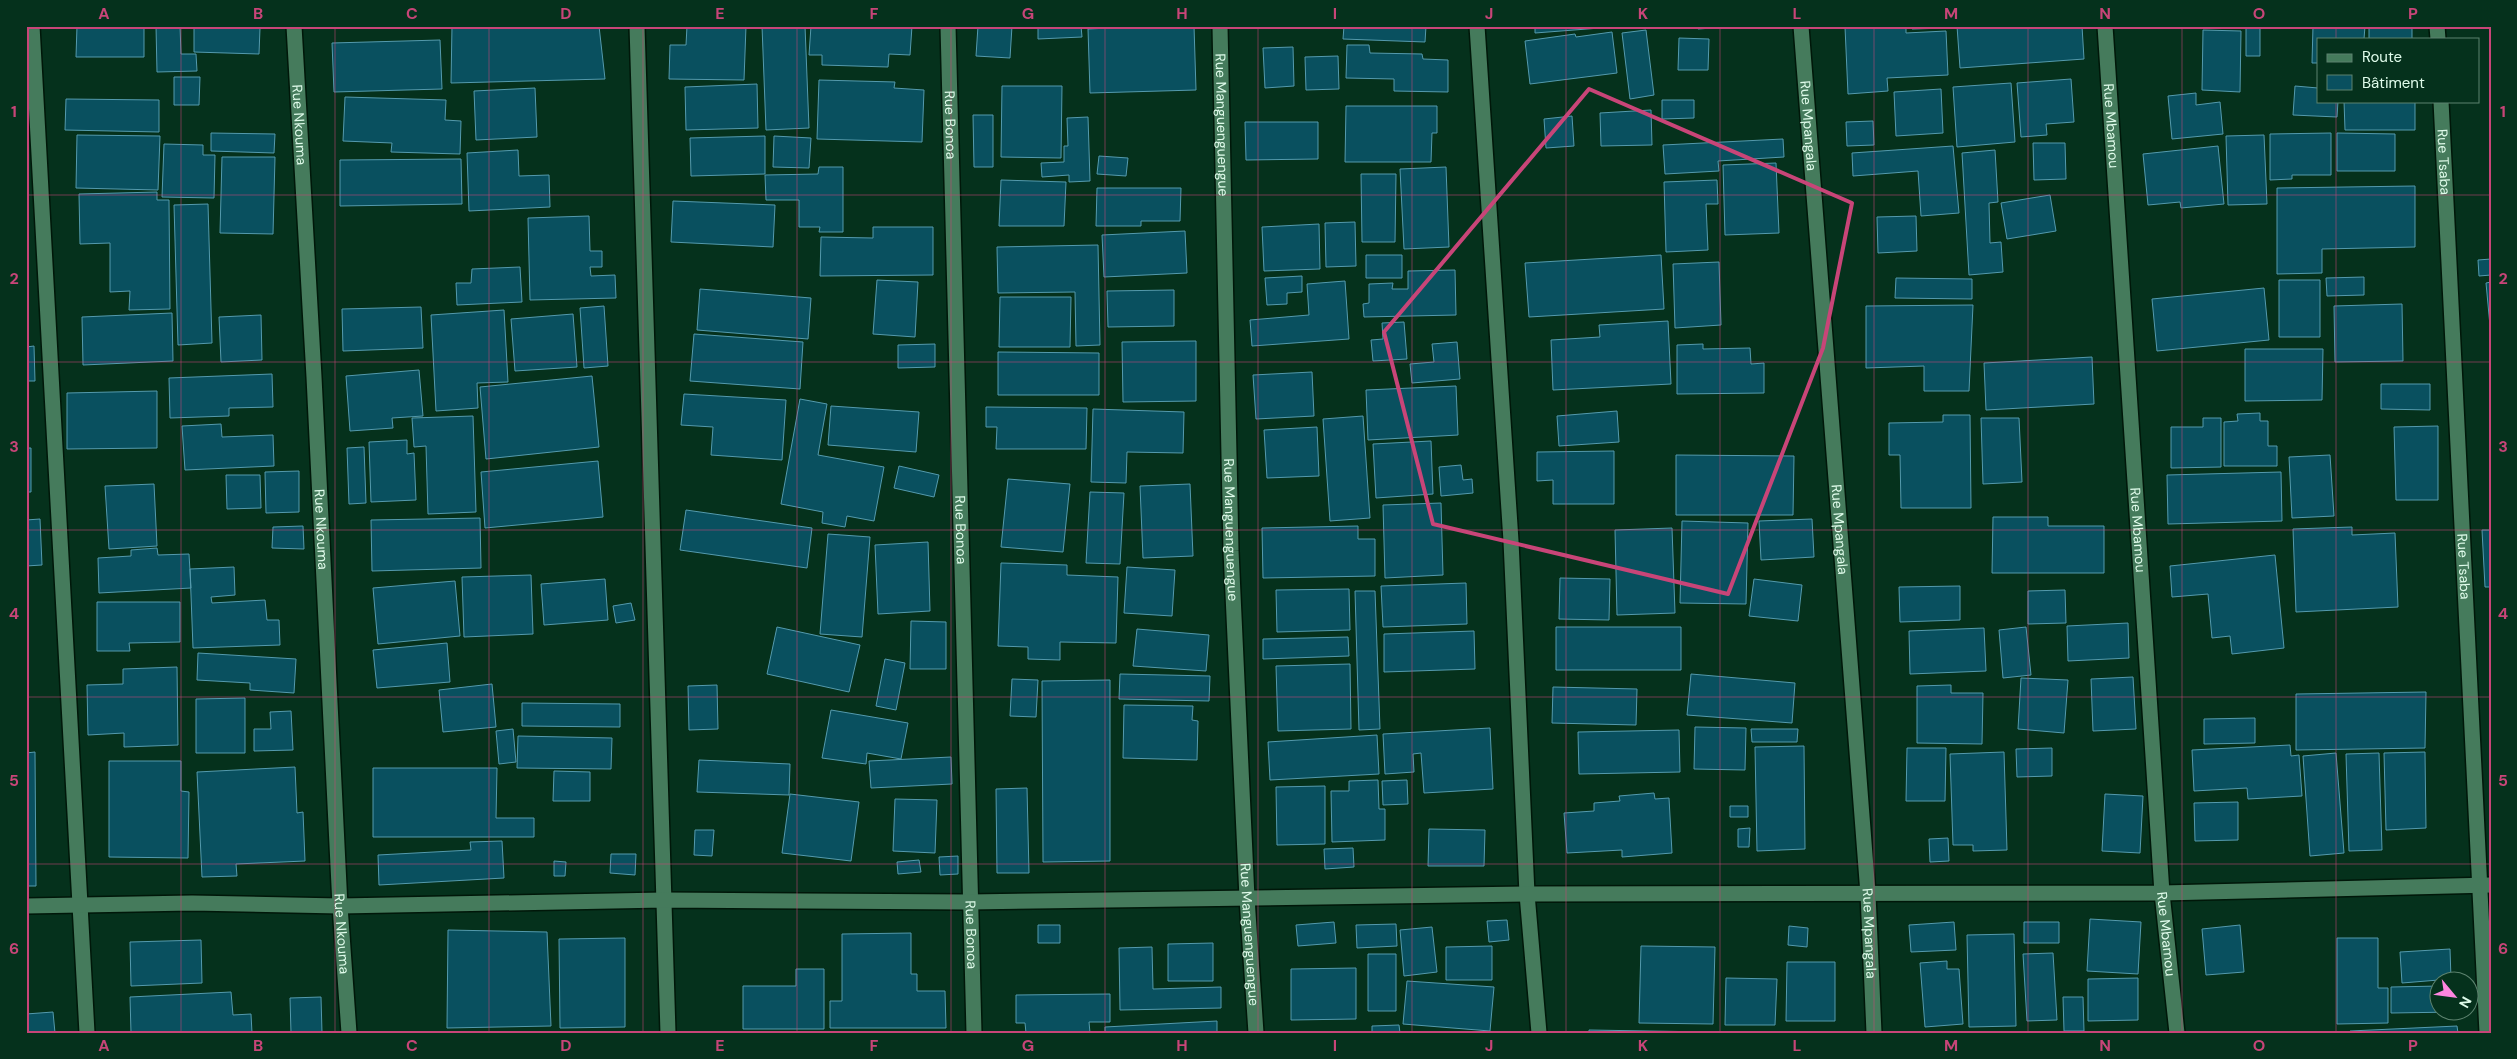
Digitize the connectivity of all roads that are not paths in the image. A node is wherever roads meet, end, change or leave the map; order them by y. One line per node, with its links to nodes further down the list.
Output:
1 (32, 26): 17 (street)
2 (294, 26): 19 (street, Rue Nkouma)
3 (637, 26): 15 (street)
4 (948, 26): 16 (street, Rue Bonoa)
5 (1220, 26): 14 (street, Rue Manguenguengue)
6 (1477, 26): 12 (street)
7 (1801, 26): 13 (street, Rue Mpangala)
8 (2106, 26): 11 (street, Rue Mbamou)
9 (2441, 102): 10 (street, Rue Tsaba)
10 (2484, 885): 11 (street); 28 (street, Rue Tsaba)
11 (2162, 893): 13 (street); 27 (street, Rue Mbamou)
12 (1527, 894): 13 (street); 14 (street); 25 (street)
13 (1868, 894): 26 (street, Rue Mpangala)
14 (1247, 898): 16 (street); 24 (street, Rue Manguenguengue)
15 (664, 900): 16 (street); 19 (street); 22 (street)
16 (969, 902): 23 (street, Rue Bonoa)
17 (79, 905): 18 (street); 19 (street); 20 (street)
18 (26, 906)
19 (340, 906): 21 (street, Rue Nkouma)
20 (87, 1033)
21 (349, 1033)
22 (668, 1033)
23 (974, 1033)
24 (1256, 1033)
25 (1539, 1033)
26 (1874, 1033)
27 (2177, 1033)
28 (2487, 1033)

